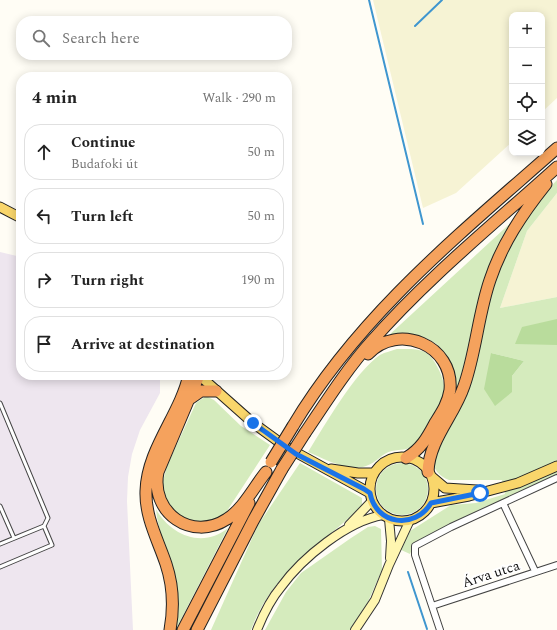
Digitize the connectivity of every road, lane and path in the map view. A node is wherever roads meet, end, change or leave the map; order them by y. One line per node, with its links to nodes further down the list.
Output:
1 (557, 148): 18 (highway, bridge)
2 (557, 168): 11 (highway)
3 (557, 172): 20 (highway)
4 (0, 207): 5 (main road)
5 (16, 215)
6 (187, 380): 10 (highway)
7 (193, 380): 10 (highway)
8 (197, 380): 13 (highway)
9 (204, 380): 12 (main road)
10 (185, 386): 38 (highway)
11 (334, 390): 15 (highway); 40 (highway, bridge)
12 (216, 391): 13 (highway); 17 (main road)
13 (190, 399): 18 (highway)
14 (0, 406): 29 (lane)
15 (406, 458): 19 (main road); 20 (main road)
16 (557, 466): 22 (main road)
17 (322, 467): 19 (main road); 23 (main road)
18 (266, 472): 39 (highway)
19 (374, 473): 23 (main road)
20 (430, 474): 22 (main road); 24 (main road)
21 (557, 478): 25 (street)
22 (494, 489): 24 (main road)
23 (371, 497): 27 (main road); 30 (street)
24 (431, 503): 28 (main road)
25 (503, 503): 36 (street); 37 (street)
26 (0, 506): 31 (lane)
27 (386, 517): 28 (main road); 30 (street); 33 (street)
28 (410, 520): 33 (street)
29 (44, 526): 31 (lane); 35 (lane)
30 (341, 533): 41 (street)
31 (14, 538): 32 (lane)
32 (0, 544)
33 (389, 564): 42 (street)
34 (557, 565): 36 (street, Árva utca)
35 (0, 567)
36 (535, 571): 37 (street, Árva utca)
37 (432, 606): 43 (street)
38 (170, 630)
39 (183, 630)
40 (197, 630)
41 (256, 630)
42 (355, 630)
43 (440, 630)

